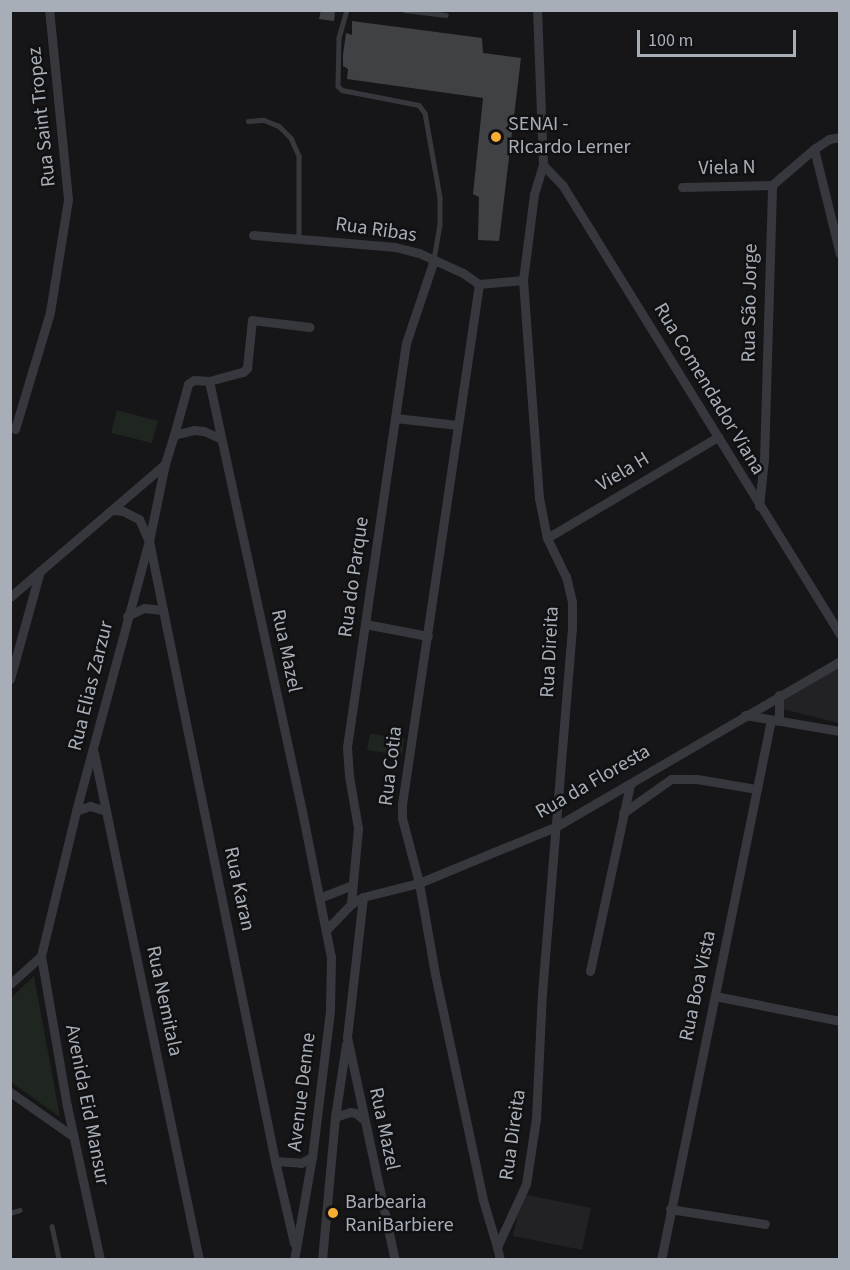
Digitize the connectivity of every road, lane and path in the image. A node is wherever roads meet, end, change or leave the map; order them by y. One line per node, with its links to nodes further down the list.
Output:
1 (50, 10): 22 (street, Rua Saint Tropez)
2 (347, 10): 15 (lane)
3 (405, 10): 5 (lane)
4 (537, 10): 9 (street, Rua Direita)
5 (446, 15)
6 (248, 121): 13 (lane)
7 (840, 137): 8 (street)
8 (814, 149): 10 (street); 14 (street)
9 (543, 165): 16 (street, Rua Direita); 24 (street, Rua Comendador Viana)
10 (772, 185): 11 (street, Viela N); 27 (street, Rua São Jorge)
11 (682, 187)
12 (253, 235): 13 (street, Rua Ribas)
13 (299, 239): 15 (street, Rua Ribas)
14 (840, 254)
15 (434, 260): 17 (street, Rua Ribas); 20 (street, Rua do Parque)
16 (523, 280): 17 (street); 29 (street, Rua Direita)
17 (479, 284): 21 (street, Rua Cotia)
18 (310, 327): 19 (street)
19 (209, 381): 23 (street, Rua Elias Zarzur); 25 (street, Rua Mazel)
20 (395, 418): 21 (street); 35 (street, Rua do Parque)
21 (458, 425): 37 (street, Rua Cotia)
22 (15, 429)
23 (174, 435): 25 (street); 26 (street, Rua Elias Zarzur)
24 (718, 437): 27 (street, Rua Comendador Viana); 29 (street, Viela H)
25 (221, 439): 54 (street, Rua Mazel)
26 (165, 464): 28 (street); 30 (street, Rua Elias Zarzur)
27 (759, 506): 36 (street, Rua Comendador Viana)
28 (113, 510): 30 (street); 31 (street)
29 (547, 538): 50 (street, Rua Direita)
30 (149, 541): 33 (street, Rua Karan); 34 (street, Rua Elias Zarzur)
31 (40, 571): 32 (street); 39 (street)
32 (10, 597)
33 (164, 610): 34 (street); 68 (street, Rua Karan)
34 (127, 616): 44 (street, Rua Elias Zarzur)
35 (365, 624): 37 (street); 52 (street, Rua do Parque)
36 (840, 634)
37 (428, 636): 51 (street, Rua Cotia)
38 (840, 661): 40 (street, Rua da Floresta)
39 (10, 679)
40 (779, 695): 41 (street, Rua da Floresta); 42 (street, Rua Boa Vista)
41 (745, 715): 42 (street); 45 (street, Rua da Floresta)
42 (775, 721): 43 (street); 46 (street, Rua Boa Vista)
43 (840, 731)
44 (94, 751): 47 (street, Rua Elias Zarzur); 48 (street, Rua Nemitala)
45 (630, 784): 49 (street); 50 (street, Rua da Floresta)
46 (757, 789): 49 (street); 60 (street, Rua Boa Vista)
47 (76, 811): 48 (street); 57 (street, Rua Elias Zarzur)
48 (106, 811): 78 (street, Rua Nemitala)
49 (624, 813): 58 (street)
50 (557, 826): 51 (street, Rua da Floresta); 75 (street, Rua Direita)
51 (419, 883): 53 (street, Rua da Floresta); 75 (street, Rua Cotia)
52 (351, 886): 54 (street); 55 (street, Rua do Parque)
53 (363, 897): 55 (street, Rua da Floresta); 62 (street, Rua Mazel)
54 (319, 898): 56 (street, Rua Mazel)
55 (351, 904): 56 (street, Rua da Floresta)
56 (327, 928): 67 (street, Avenue Denne)
57 (41, 956): 59 (street); 66 (street, Avenida Eid Mansur)
58 (590, 971)
59 (10, 984)
60 (715, 996): 61 (street); 69 (street, Rua Boa Vista)
61 (840, 1021)
62 (347, 1036): 64 (street); 65 (street, Rua Mazel)
63 (10, 1092): 66 (street)
64 (335, 1117): 65 (street); 80 (street)
65 (363, 1119): 81 (street, Rua Mazel)
66 (74, 1137): 77 (street, Avenida Eid Mansur)
67 (312, 1157): 68 (street); 74 (street, Avenue Denne)
68 (275, 1161): 74 (street, Rua Karan)
69 (670, 1209): 72 (street); 83 (street, Rua Boa Vista)
70 (20, 1210): 71 (lane)
71 (10, 1213)
72 (765, 1224)
73 (52, 1226): 76 (lane)
74 (295, 1245): 79 (street, Avenue Denne)
75 (497, 1247): 82 (street)
76 (59, 1260)
77 (100, 1260)
78 (199, 1260)
79 (294, 1260)
80 (322, 1260)
81 (395, 1260)
82 (500, 1260)
83 (662, 1260)

